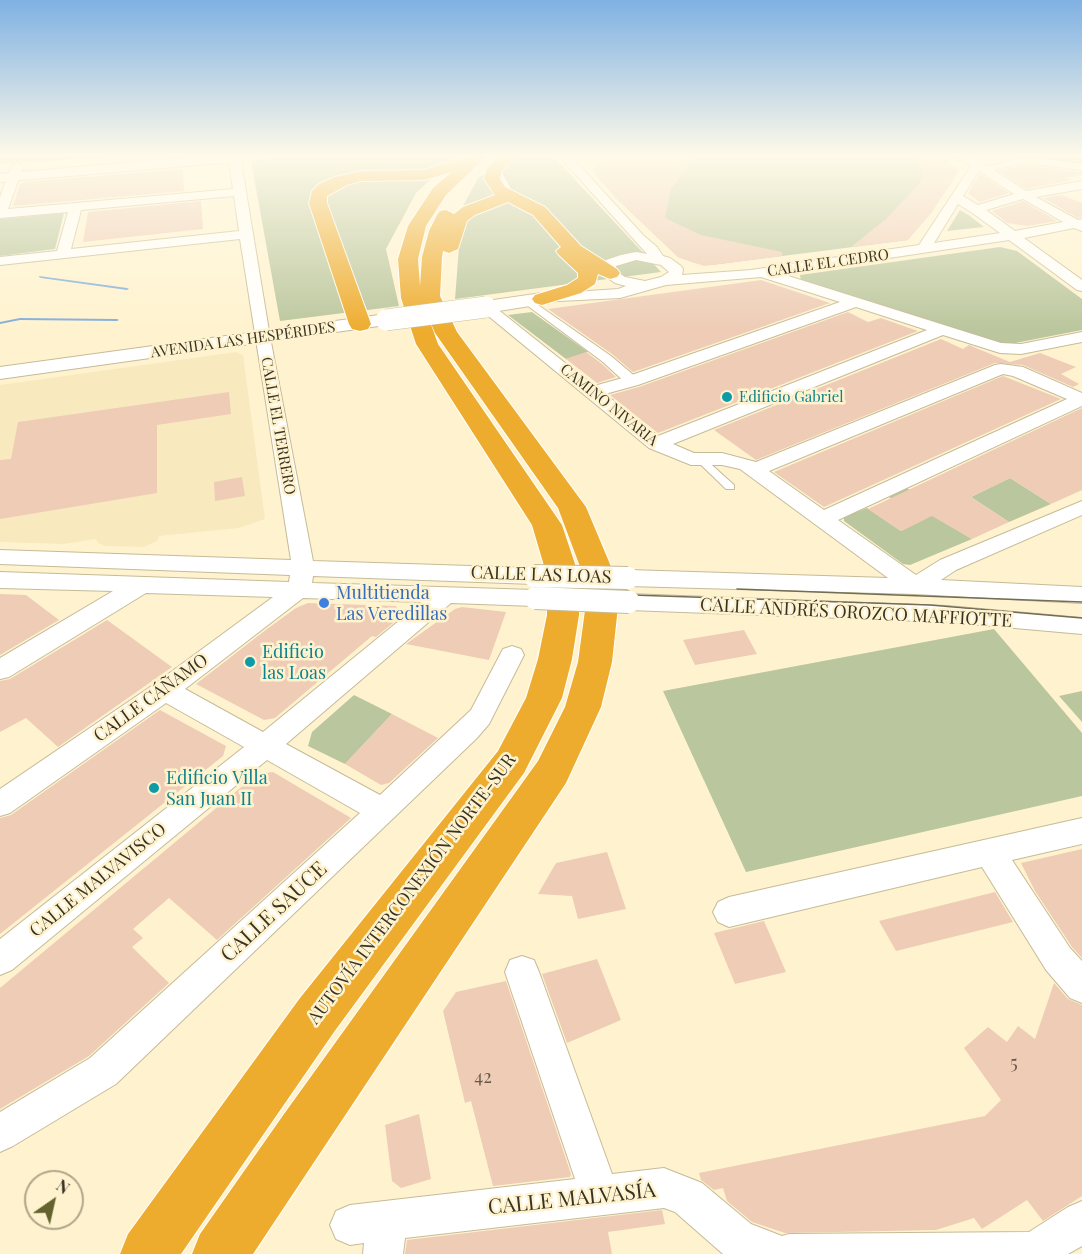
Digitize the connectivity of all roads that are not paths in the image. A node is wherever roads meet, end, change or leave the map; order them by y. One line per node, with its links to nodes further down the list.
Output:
1 (74, 214): 23 (street)
2 (243, 214): 18 (street, CALLE EL TERRERO)
3 (322, 214): 36 (highway)
4 (425, 214): 15 (highway)
5 (430, 214): 15 (highway, AUTOVÍA INTERCONEXIÓN NORTE-SUR)
6 (431, 214): 15 (highway)
7 (447, 214): 15 (highway, AUTOVÍA INTERCONEXIÓN NORTE-SUR)
8 (466, 214): 15 (highway)
9 (532, 214): 17 (highway)
10 (542, 214): 17 (highway)
11 (615, 214): 20 (street)
12 (946, 214): 22 (street)
13 (982, 214): 19 (street)
14 (1059, 214): 16 (street)
15 (425, 225): 79 (highway, AUTOVÍA INTERCONEXIÓN NORTE-SUR); 80 (highway, AUTOVÍA INTERCONEXIÓN NORTE-SUR)
16 (1080, 225): 19 (street, CALLE EL CEDRO)
17 (552, 226): 21 (highway)
18 (246, 234): 23 (street); 39 (street, CALLE EL TERRERO)
19 (1011, 236): 22 (street, CALLE EL CEDRO); 31 (street)
20 (638, 238): 24 (street); 26 (street)
21 (567, 243): 26 (highway); 33 (highway)
22 (923, 249): 28 (street, CALLE EL CEDRO)
23 (63, 254): 25 (street)
24 (657, 258): 26 (street); 27 (street)
25 (0, 261)
26 (618, 267): 30 (street); 32 (street)
27 (676, 269): 28 (street, CALLE EL CEDRO); 29 (street)
28 (757, 273): 29 (street, CALLE EL CEDRO); 34 (street)
29 (666, 281): 30 (street, CALLE EL CEDRO)
30 (645, 285): 32 (street)
31 (1082, 287)
32 (573, 295): 33 (street)
33 (535, 300): 35 (street); 41 (street)
34 (853, 303): 37 (street); 41 (street)
35 (486, 307): 36 (street, AVENIDA LAS HESPÉRIDES, bridge); 42 (street, CAMINO NIVARIA)
36 (360, 324): 39 (street, AVENIDA LAS HESPÉRIDES)
37 (941, 330): 38 (street); 44 (street)
38 (1082, 336)
39 (262, 337): 40 (street, AVENIDA LAS HESPÉRIDES); 52 (street, CALLE EL TERRERO)
40 (0, 373)
41 (632, 381): 42 (street)
42 (591, 392): 44 (street, CAMINO NIVARIA)
43 (1082, 399): 46 (street); 49 (street)
44 (656, 444): 45 (street, CAMINO NIVARIA)
45 (700, 459): 46 (street, CAMINO NIVARIA); 47 (lane)
46 (754, 470): 49 (street, CAMINO NIVARIA)
47 (730, 487)
48 (1082, 507): 57 (street)
49 (821, 520): 50 (street, CAMINO NIVARIA)
50 (864, 549): 55 (street, CAMINO NIVARIA); 57 (street, CAMINO NIVARIA)
51 (0, 556): 52 (street, CALLE LAS LOAS)
52 (301, 578): 54 (street, CALLE LAS LOAS); 56 (street, CALLE LAS LOAS); 58 (street, CALLE LAS LOAS); 64 (street, CALLE CÁÑAMO)
53 (0, 580): 54 (street, CALLE LAS LOAS)
54 (141, 585): 63 (street)
55 (873, 585): 56 (street, CALLE LAS LOAS, bridge); 57 (street, CALLE LAS LOAS)
56 (527, 586): 58 (street, CALLE LAS LOAS); 60 (street, CALLE LAS LOAS, bridge)
57 (915, 586): 59 (street, CALLE LAS LOAS)
58 (446, 595): 65 (street, CALLE MALVAVISCO)
59 (1082, 595)
60 (629, 602): 61 (street, CALLE ANDRÉS OROZCO MAFFIOTTE)
61 (1082, 626)
62 (513, 655): 67 (street, CALLE SAUCE)
63 (0, 670)
64 (165, 690): 65 (street); 66 (street, CALLE CÁÑAMO)
65 (265, 746): 67 (street); 71 (street, CALLE MALVAVISCO)
66 (0, 804)
67 (383, 811): 74 (street, CALLE SAUCE)
68 (1082, 831): 69 (street)
69 (990, 853): 70 (street); 73 (street)
70 (729, 912)
71 (0, 958)
72 (522, 972): 75 (street)
73 (1082, 986)
74 (0, 1133)
75 (600, 1194): 77 (street, CALLE MALVASÍA); 81 (street, CALLE MALVASÍA)
76 (1082, 1221): 78 (street)
77 (373, 1233)
78 (1033, 1253): 82 (street)
79 (148, 1254)
80 (220, 1254)
81 (776, 1254)
82 (789, 1254)

